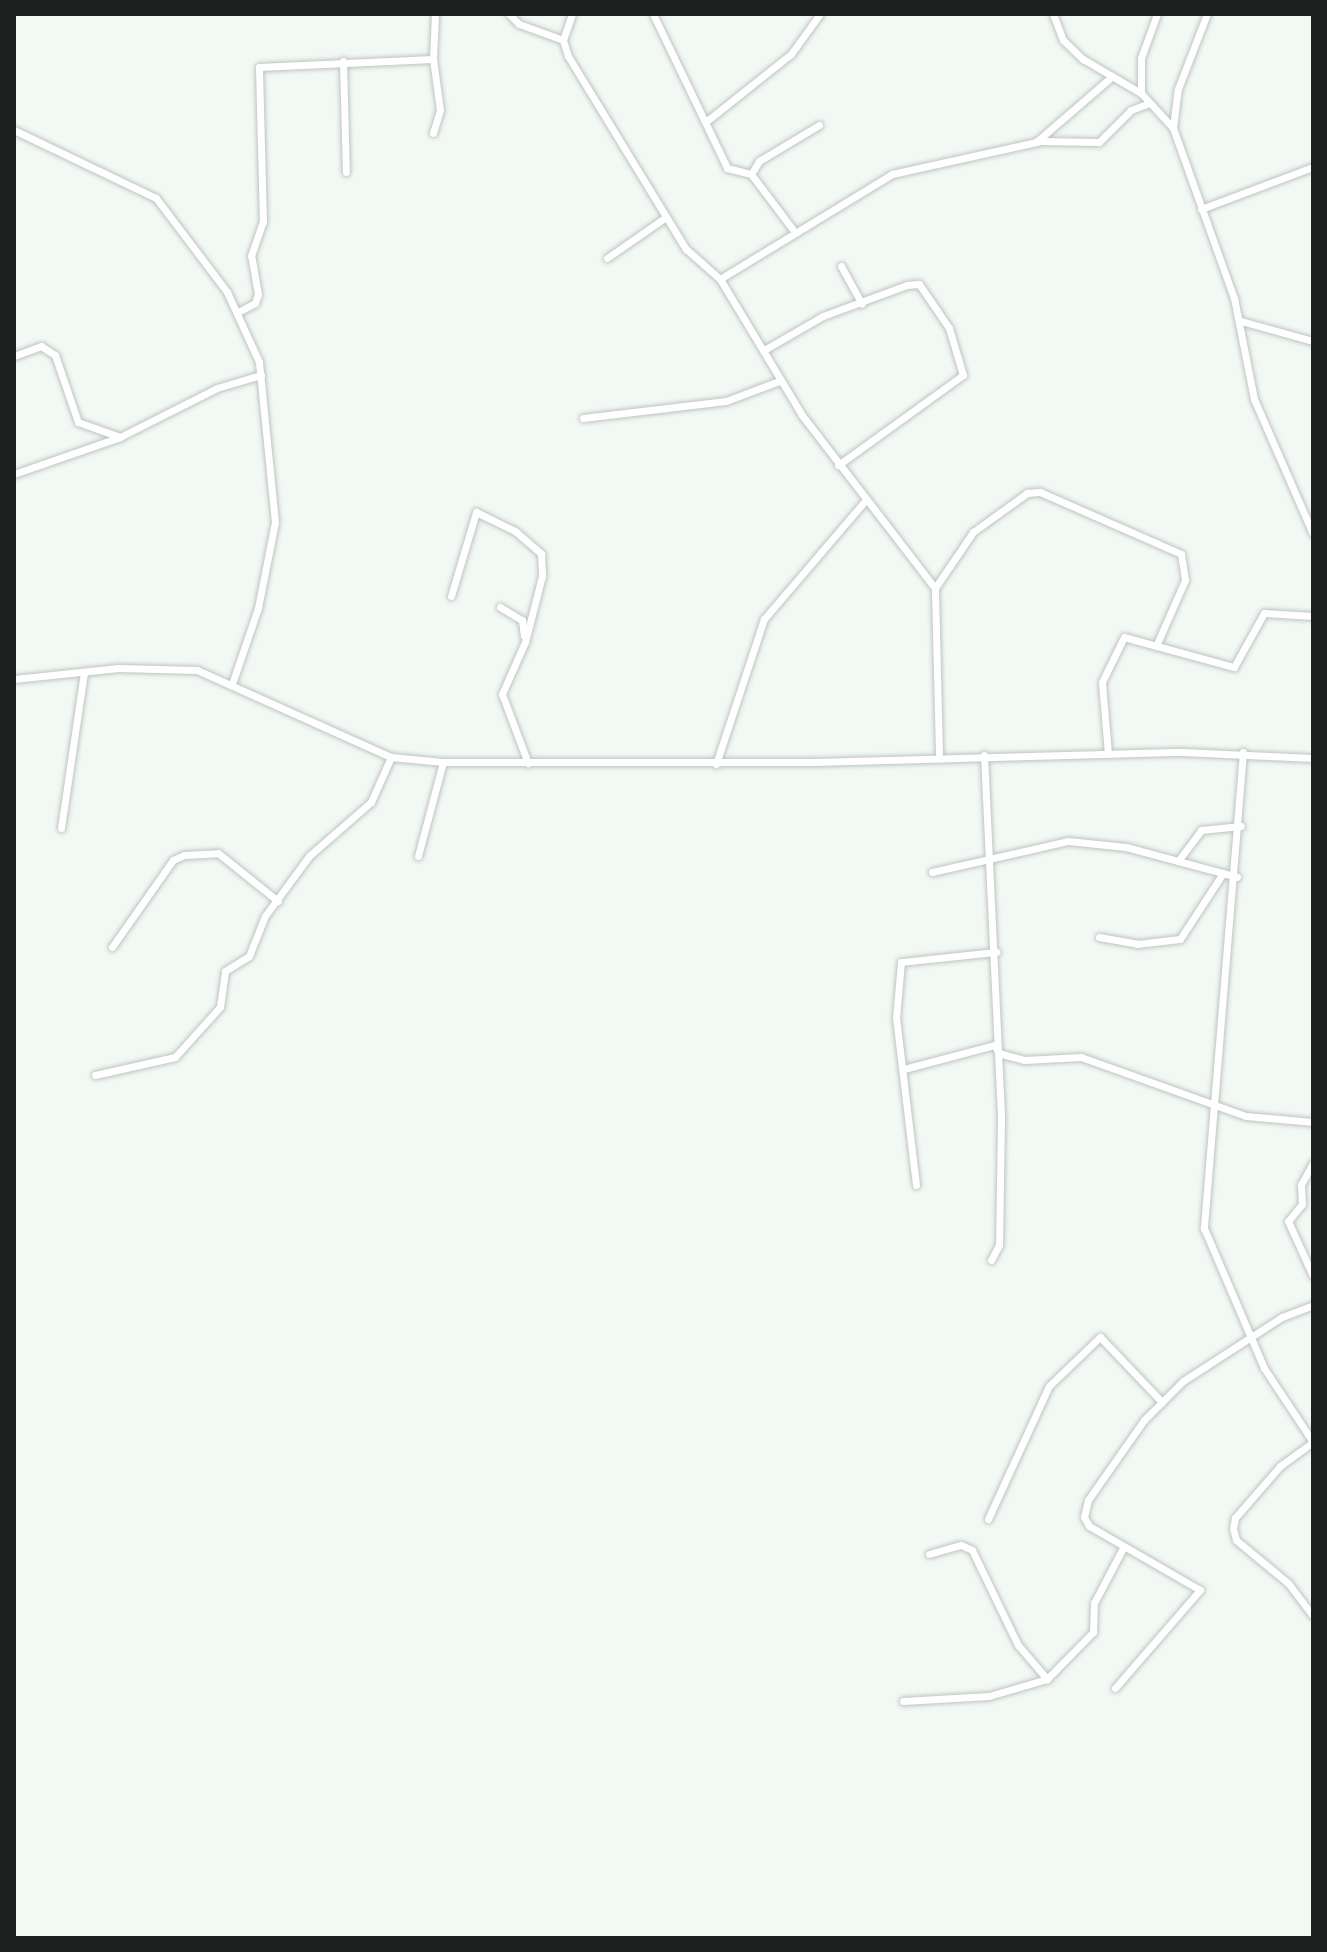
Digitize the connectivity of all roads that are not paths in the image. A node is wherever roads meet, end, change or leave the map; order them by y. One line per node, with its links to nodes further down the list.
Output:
1 (435, 14): 10 (street)
2 (509, 14): 9 (street)
3 (572, 14): 9 (street)
4 (653, 14): 15 (street)
5 (820, 14): 15 (street)
6 (1053, 14): 12 (street)
7 (1157, 14): 13 (street)
8 (1207, 14): 17 (street)
9 (563, 40): 26 (street)
10 (433, 59): 11 (street); 19 (street)
11 (343, 61): 23 (street); 32 (street)
12 (1109, 79): 13 (street); 20 (street)
13 (1141, 93): 14 (street)
14 (1149, 103): 17 (street); 20 (street)
15 (708, 120): 24 (street)
16 (819, 125): 24 (street)
17 (1173, 128): 25 (street)
18 (16, 131): 21 (street); 32 (street)
19 (433, 133)
20 (1036, 142): 27 (street)
21 (14, 143)
22 (1313, 167): 25 (street)
23 (346, 172)
24 (751, 174): 27 (street)
25 (1201, 209): 33 (street)
26 (666, 217): 28 (street); 30 (street)
27 (794, 231): 30 (street)
28 (607, 258)
29 (841, 266): 31 (street)
30 (720, 279): 35 (street)
31 (862, 304): 35 (street); 41 (street)
32 (238, 312): 37 (street)
33 (1241, 321): 34 (street); 44 (street)
34 (1313, 341)
35 (764, 350): 38 (street)
36 (14, 356): 40 (street)
37 (261, 375): 40 (street); 53 (street)
38 (779, 381): 39 (street); 41 (street)
39 (583, 418)
40 (120, 437): 42 (street)
41 (838, 465): 43 (street)
42 (14, 474)
43 (864, 502): 45 (street); 62 (street)
44 (1313, 534)
45 (935, 588): 50 (street); 55 (street)
46 (451, 596): 49 (street)
47 (500, 607): 49 (street)
48 (1313, 616): 50 (street)
49 (525, 642): 61 (street)
50 (1156, 646): 56 (street)
51 (84, 672): 52 (street); 53 (street); 64 (street)
52 (14, 679)
53 (233, 681): 58 (street)
54 (1243, 752): 56 (street); 59 (street); 63 (street)
55 (939, 754): 57 (street); 62 (street)
56 (1108, 754): 57 (street)
57 (984, 755): 68 (street)
58 (391, 757): 60 (street); 73 (street)
59 (1313, 758)
60 (443, 762): 61 (street); 66 (street)
61 (528, 763): 62 (street)
62 (716, 764)
63 (1241, 826): 65 (street); 72 (street)
64 (61, 828)
65 (1185, 849): 67 (street); 69 (street)
66 (418, 856)
67 (1163, 857): 68 (street); 69 (street)
68 (993, 859): 70 (street); 76 (street)
69 (1178, 861): 71 (street)
70 (932, 872)
71 (1223, 873): 72 (street); 74 (street)
72 (1237, 877): 80 (street)
73 (278, 901): 75 (street); 79 (street)
74 (1099, 937)
75 (112, 947)
76 (996, 952): 77 (street); 78 (street)
77 (995, 1045): 78 (street); 80 (street); 84 (street)
78 (904, 1069): 83 (street)
79 (95, 1075)
80 (1212, 1103): 81 (street); 87 (street)
81 (1313, 1122)
82 (1313, 1163): 85 (street)
83 (916, 1185)
84 (991, 1260)
85 (1313, 1276)
86 (1313, 1305): 87 (street)
87 (1252, 1336): 88 (street); 89 (street)
88 (1162, 1402): 91 (street); 92 (street)
89 (1311, 1443): 90 (street); 94 (street)
90 (1313, 1454)
91 (988, 1519)
92 (1123, 1548): 95 (street); 96 (street)
93 (929, 1554): 95 (street)
94 (1313, 1616)
95 (1047, 1679): 97 (street)
96 (1115, 1688)
97 (903, 1701)

